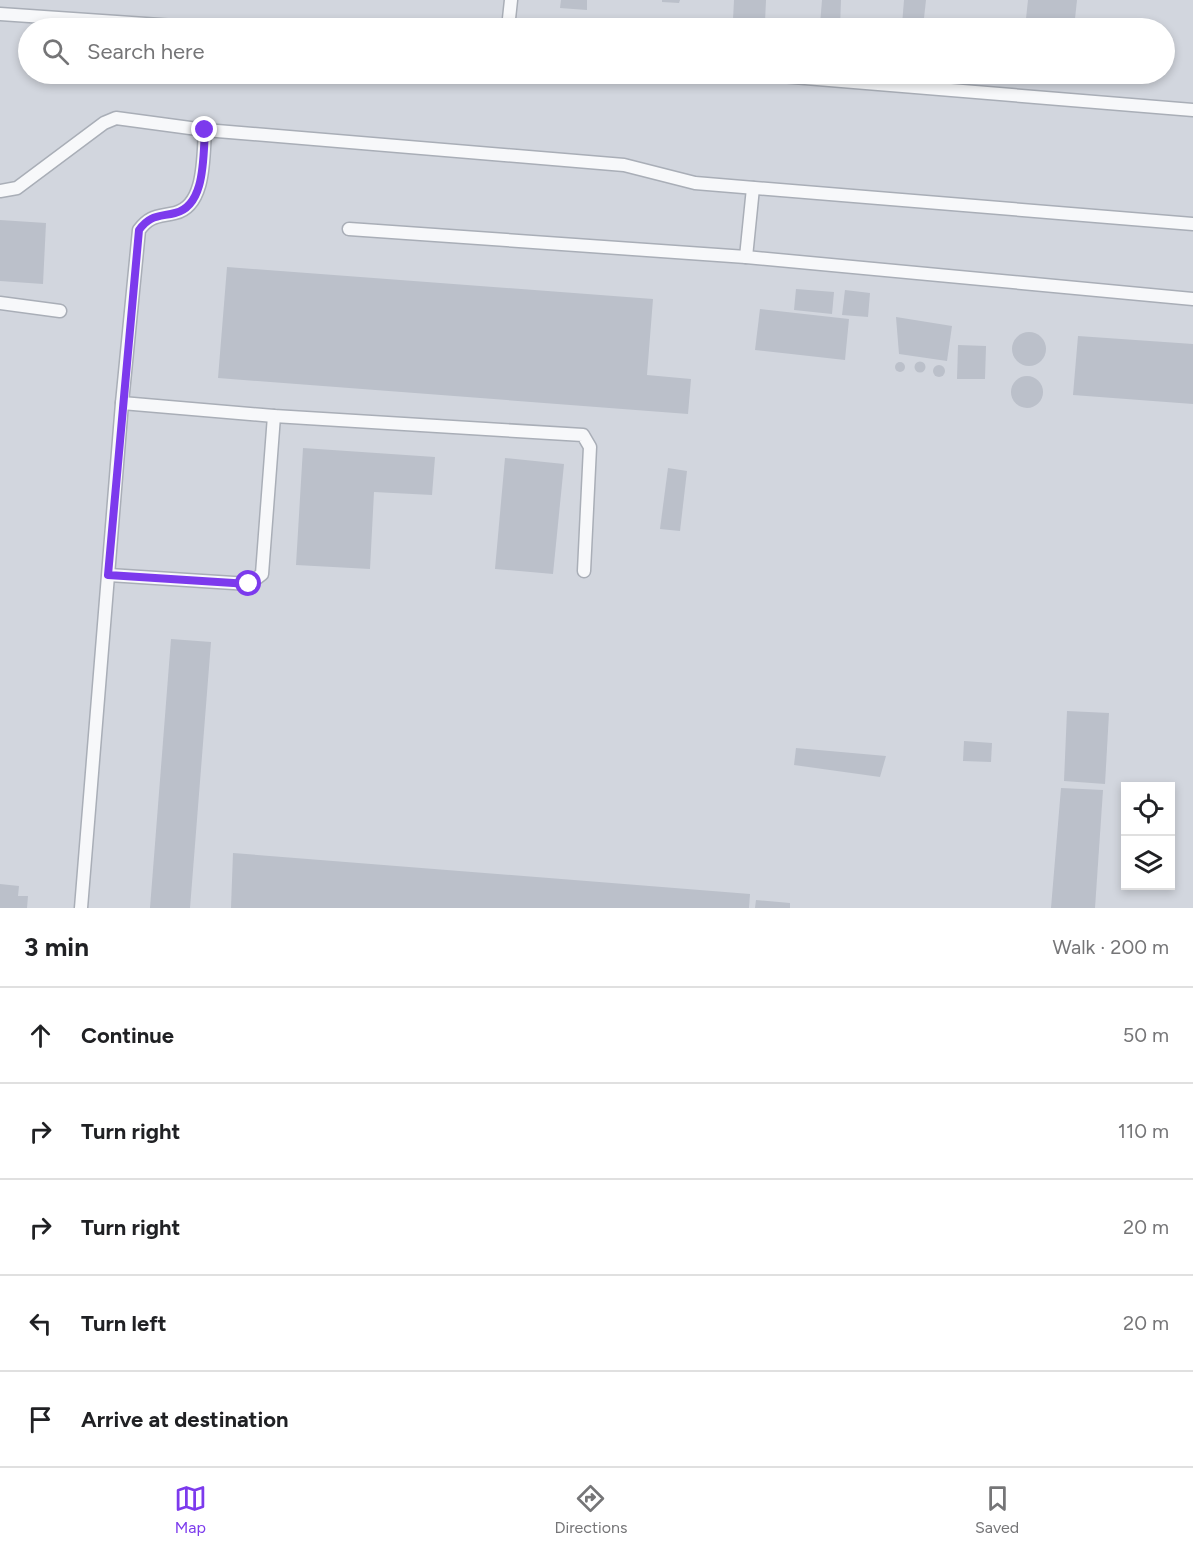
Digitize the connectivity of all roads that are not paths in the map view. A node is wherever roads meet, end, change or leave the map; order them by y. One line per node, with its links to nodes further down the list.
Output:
1 (510, 0): 4 (lane)
2 (0, 14): 3 (lane)
3 (58, 18)
4 (509, 18)
5 (877, 84): 6 (lane)
6 (1193, 110)
7 (205, 130): 8 (lane); 9 (lane); 16 (lane)
8 (753, 188): 10 (lane); 12 (lane)
9 (0, 192)
10 (1193, 224)
11 (349, 228): 12 (lane)
12 (746, 257): 13 (lane)
13 (1193, 299)
14 (0, 303): 15 (lane)
15 (60, 311)
16 (122, 403): 17 (lane); 19 (lane)
17 (274, 416): 18 (lane); 19 (lane)
18 (584, 571)
19 (108, 575): 20 (lane)
20 (81, 908)

